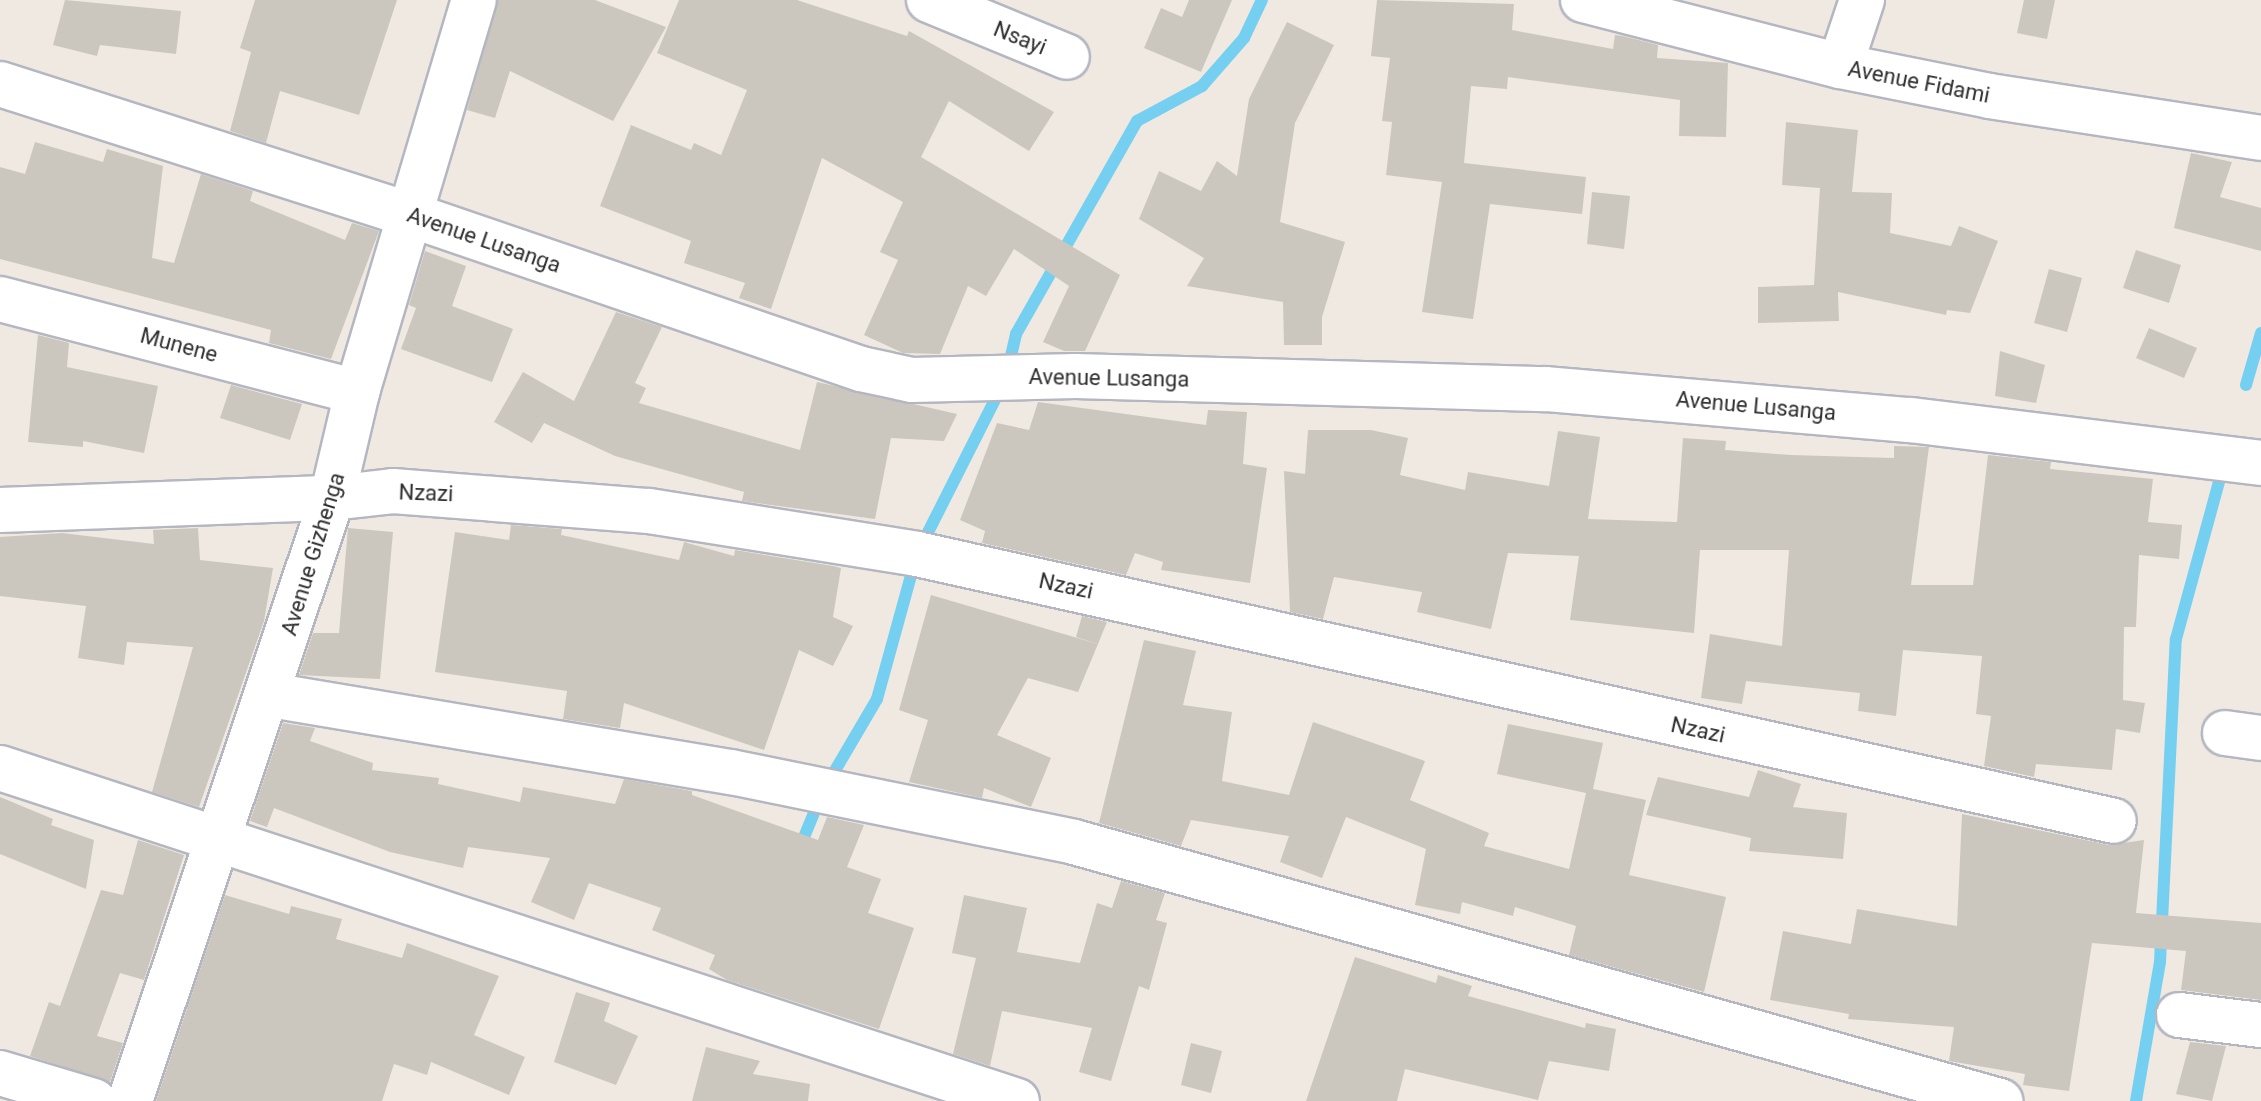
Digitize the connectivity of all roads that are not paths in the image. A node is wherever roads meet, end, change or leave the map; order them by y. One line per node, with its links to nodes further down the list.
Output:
1 (474, 0): 9 (street, Avenue Gizhenga)
2 (929, 0): 5 (street, Nsayi)
3 (1583, 0): 6 (street, Avenue Fidami)
4 (1862, 0): 6 (street)
5 (1067, 57)
6 (1840, 66): 8 (street, Avenue Fidami)
7 (0, 84): 9 (street, Avenue Lusanga)
8 (2261, 138)
9 (411, 215): 11 (street, Avenue Gizhenga); 12 (street, Avenue Lusanga)
10 (0, 299): 11 (street, Munene)
11 (357, 392): 13 (street, Avenue Gizhenga)
12 (2261, 463)
13 (332, 498): 14 (street, Nzazi); 15 (street, Avenue Gizhenga); 17 (street, Nzazi)
14 (0, 510)
15 (270, 695): 18 (street, Avenue Gizhenga); 25 (street)
16 (0, 768): 18 (street)
17 (2114, 821)
18 (216, 837): 23 (street, Avenue Gizhenga); 24 (street)
19 (2179, 1015): 20 (street)
20 (2261, 1025)
21 (0, 1073): 22 (street)
22 (94, 1101)
23 (130, 1101)
24 (1017, 1101)
25 (2000, 1101)

